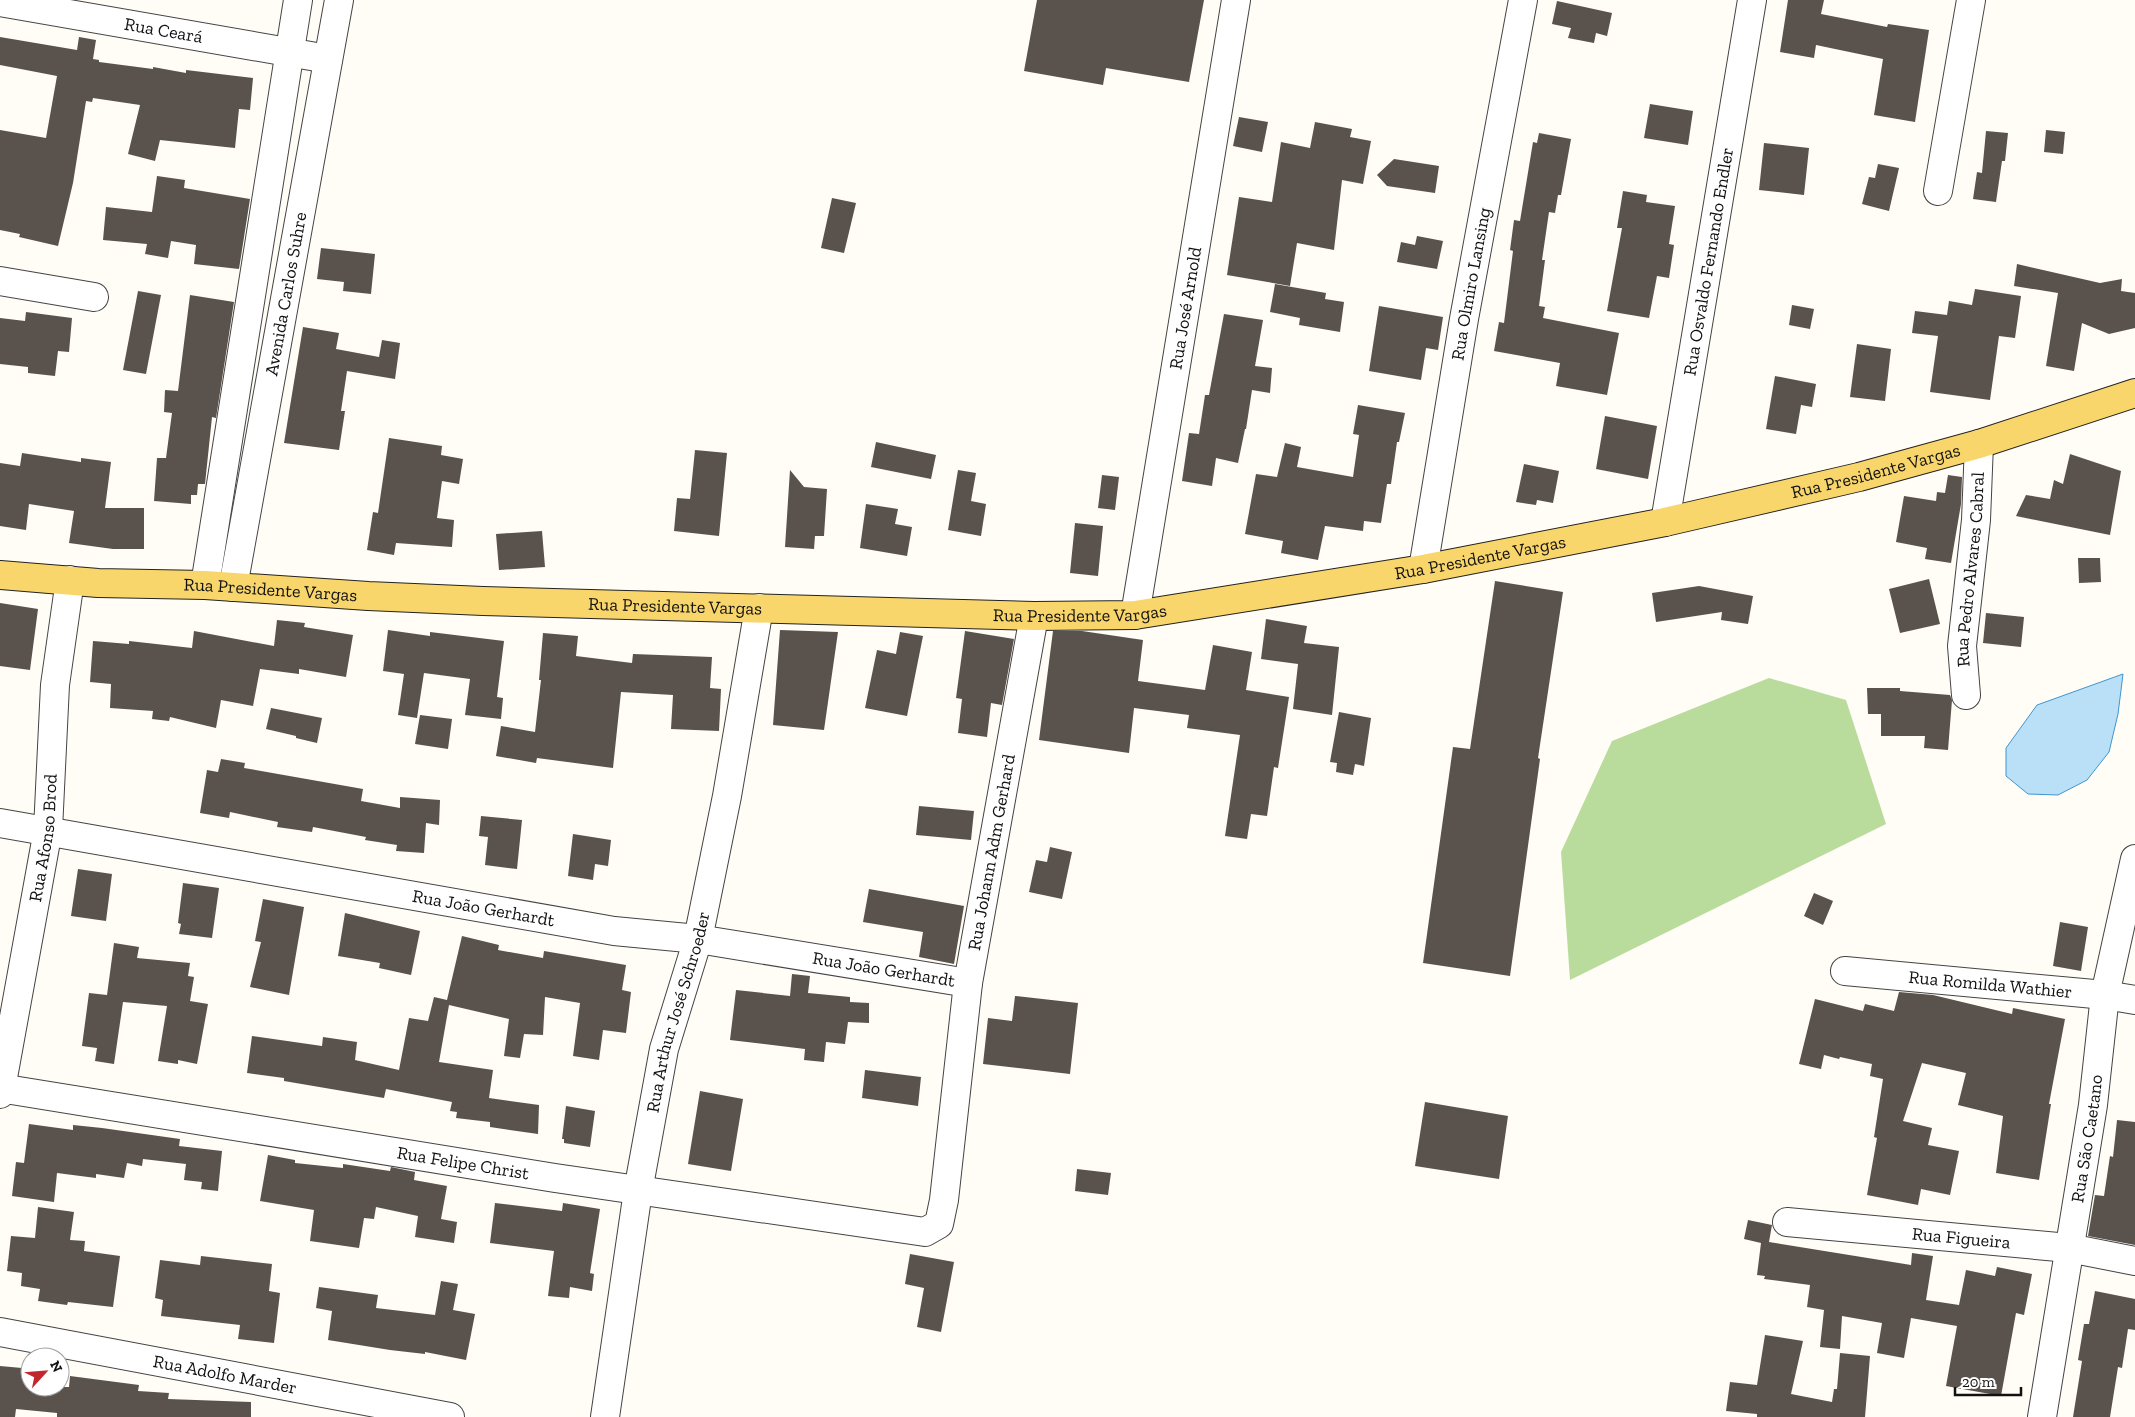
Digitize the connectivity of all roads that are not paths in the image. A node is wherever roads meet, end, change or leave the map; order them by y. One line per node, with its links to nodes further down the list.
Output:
1 (298, 0): 8 (street, Avenida Carlos Suhre)
2 (339, 0): 9 (street, Avenida Carlos Suhre)
3 (1236, 0): 22 (street, Rua José Arnold)
4 (1523, 0): 16 (street, Rua Olmiro Lansing)
5 (1752, 0): 15 (street, Rua Osvaldo Fernando Endler)
6 (1971, 0): 10 (street)
7 (0, 2): 8 (street, Rua Ceará)
8 (289, 52): 9 (street, Rua Ceará); 19 (street, Avenida Carlos Suhre)
9 (328, 59): 20 (street, Avenida Carlos Suhre)
10 (1938, 191)
11 (0, 281): 12 (street)
12 (94, 297)
13 (2135, 393): 14 (main road, Rua Presidente Vargas)
14 (1979, 444): 15 (main road, Rua Presidente Vargas); 24 (street, Rua Pedro Alvares Cabral)
15 (1664, 522): 16 (main road, Rua Presidente Vargas)
16 (1423, 569): 22 (main road, Rua Presidente Vargas)
17 (0, 575): 18 (main road, Rua Presidente Vargas)
18 (70, 580): 19 (main road, Rua Presidente Vargas); 26 (street, Rua Afonso Brod)
19 (205, 585): 20 (main road, Rua Presidente Vargas)
20 (233, 587): 21 (main road, Rua Presidente Vargas)
21 (759, 608): 23 (main road, Rua Presidente Vargas); 28 (street, Rua Arthur José Schroeder)
22 (1135, 615): 23 (main road, Rua Presidente Vargas)
23 (1034, 616): 30 (street, Rua Johann Adm Gerhard)
24 (1966, 695)
25 (0, 823): 26 (street, Rua João Gerhardt)
26 (48, 830): 28 (street, Rua João Gerhardt); 33 (street, Rua Afonso Brod)
27 (2135, 859): 31 (street, Rua São Caetano)
28 (698, 939): 30 (street, Rua João Gerhardt); 34 (street, Rua Arthur José Schroeder)
29 (1845, 971): 31 (street, Rua Romilda Wathier)
30 (968, 983): 36 (street, Rua Johann Adm Gerhard)
31 (2105, 995): 32 (street, Rua Romilda Wathier); 37 (street, Rua São Caetano)
32 (2135, 1000)
33 (0, 1090): 34 (street, Rua Felipe Christ)
34 (638, 1191): 36 (street, Rua Felipe Christ); 41 (street, Rua Arthur José Schroeder)
35 (1788, 1222): 37 (street, Rua Figueira)
36 (925, 1232)
37 (2069, 1248): 38 (street, Rua Figueira); 42 (street, Rua São Caetano)
38 (2135, 1261)
39 (0, 1332): 40 (street, Rua Adolfo Marder)
40 (450, 1417)
41 (605, 1417)
42 (2042, 1417)

